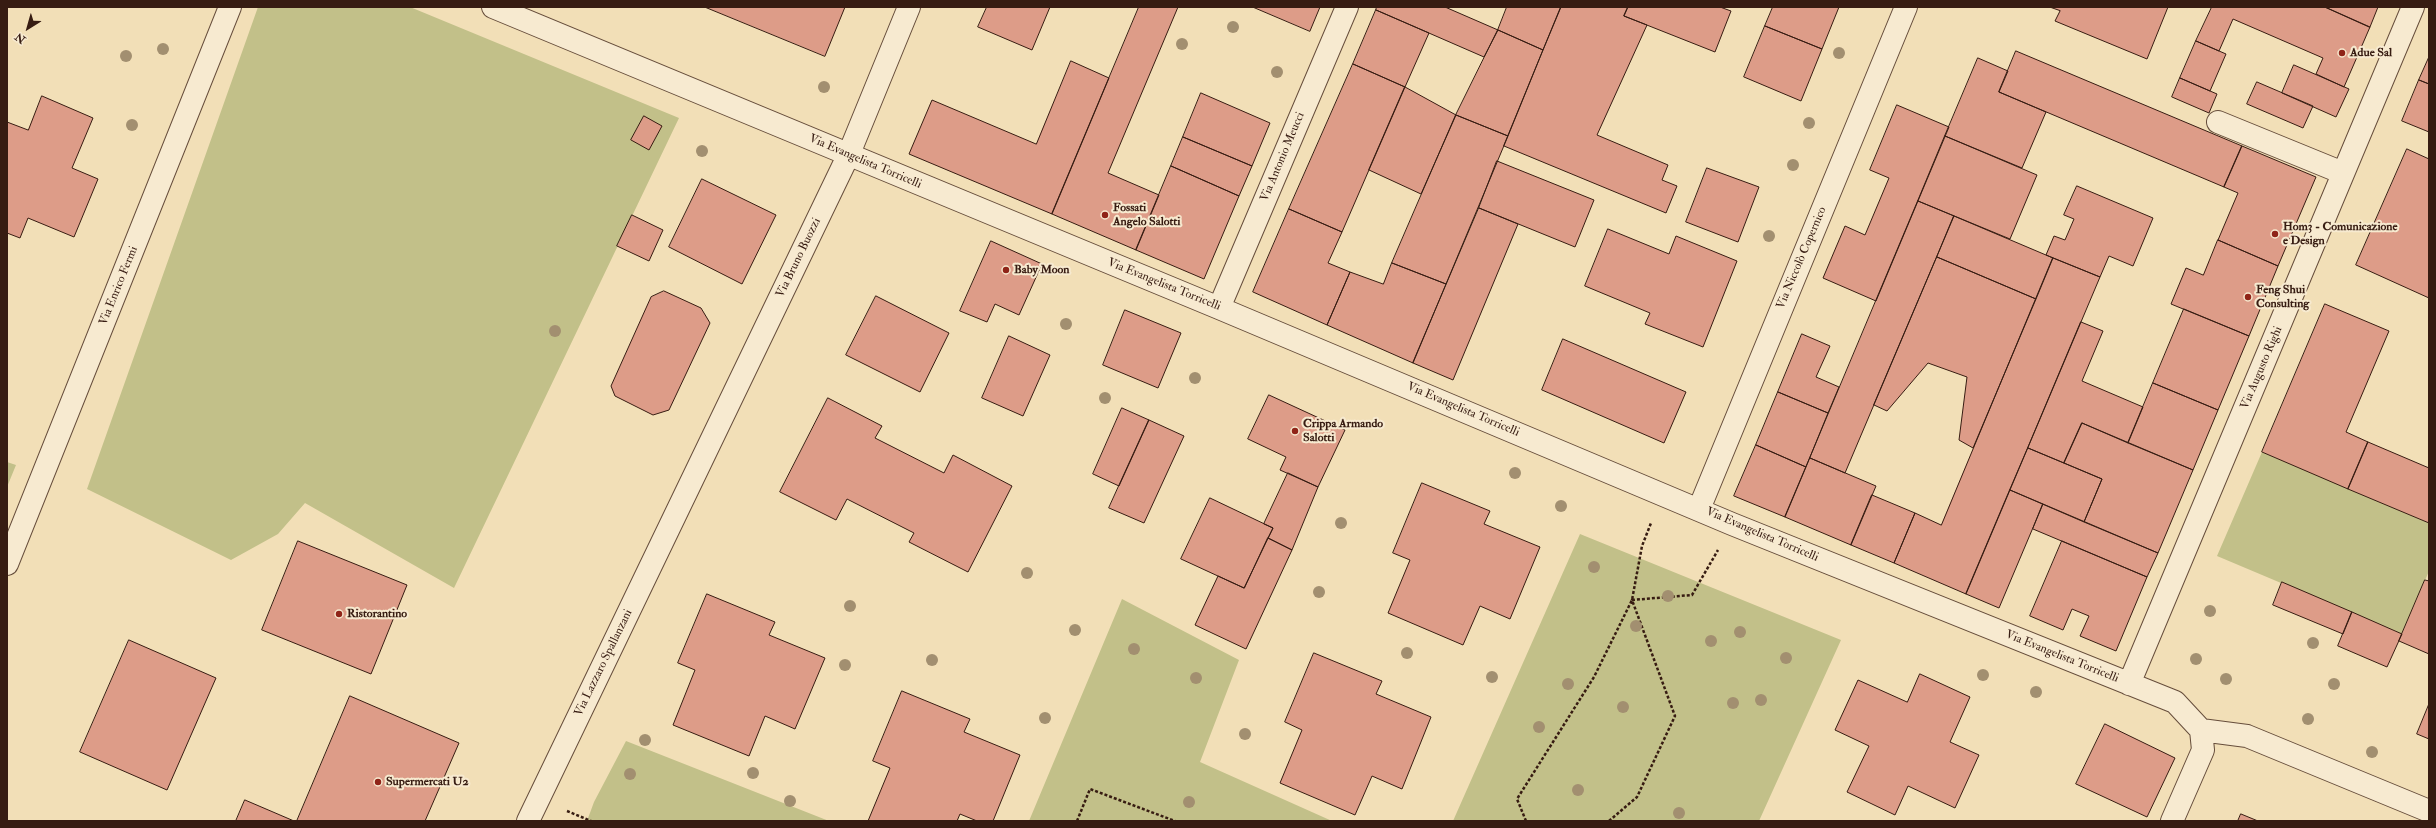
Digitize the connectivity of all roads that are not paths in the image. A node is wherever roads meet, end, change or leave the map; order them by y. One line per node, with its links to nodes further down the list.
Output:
1 (230, 7): 13 (street, Via Enrico Fermi)
2 (493, 7): 8 (street, Via Evangelista Torricelli)
3 (909, 7): 8 (street, Via Bruno Buozzi)
4 (1347, 7): 10 (street, Via Antonio Meucci)
5 (1906, 7): 12 (street, Via Niccolò Copernico)
6 (2413, 7): 9 (street, Via Augusto Righi)
7 (2218, 122): 9 (street)
8 (848, 156): 10 (street, Via Evangelista Torricelli); 11 (street, Via Bruno Buozzi)
9 (2343, 173): 14 (street, Via Augusto Righi)
10 (1219, 308): 12 (street, Via Evangelista Torricelli)
11 (680, 505): 17 (street, Via Lazzaro Spallanzani)
12 (1699, 509): 14 (street, Via Evangelista Torricelli)
13 (7, 564)
14 (2129, 684): 15 (street, Via Evangelista Torricelli)
15 (2201, 730): 16 (street); 18 (street)
16 (2429, 811)
17 (528, 821)
18 (2172, 821)

